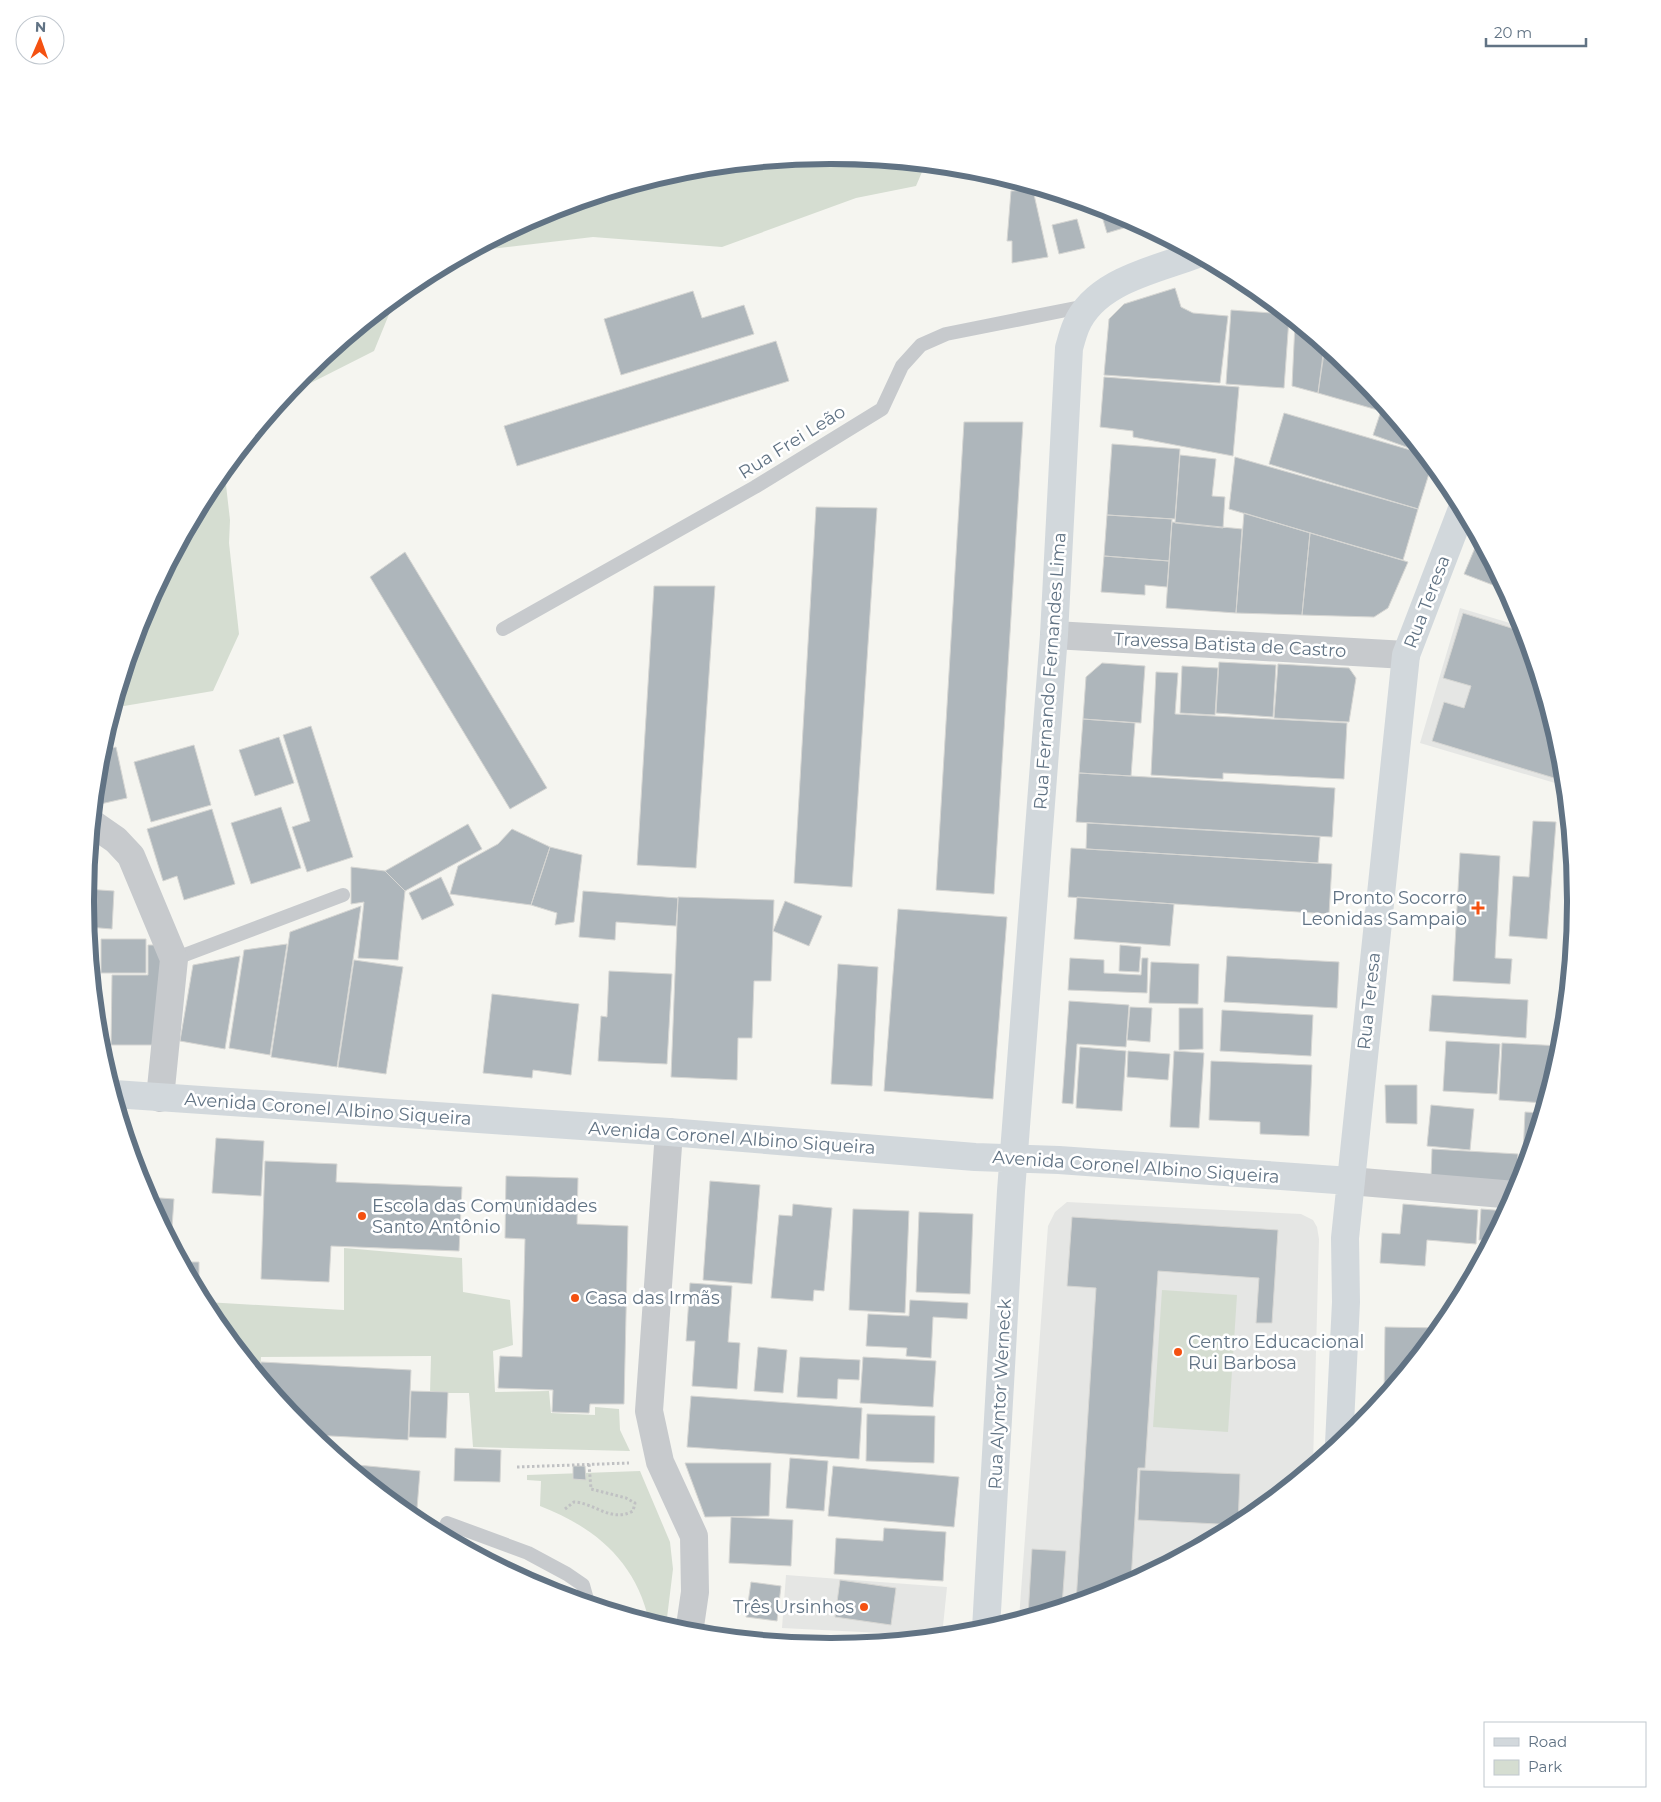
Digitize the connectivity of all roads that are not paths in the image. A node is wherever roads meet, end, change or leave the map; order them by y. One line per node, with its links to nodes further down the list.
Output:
1 (1189, 258): 2 (main road, Rua Fernando Fernandes Lima)
2 (1090, 306): 4 (lane, Rua Frei Leão); 5 (main road, Rua Fernando Fernandes Lima)
3 (1459, 517): 6 (main road, Rua Teresa)
4 (503, 629)
5 (1054, 635): 6 (street, Travessa Batista de Castro); 13 (main road, Rua Fernando Fernandes Lima)
6 (1406, 655): 14 (main road, Rua Teresa)
7 (98, 827): 9 (street)
8 (343, 895): 9 (lane)
9 (174, 959): 11 (street)
10 (120, 1095): 11 (main road, Avenida Coronel Albino Siqueira)
11 (160, 1098): 12 (main road, Avenida Coronel Albino Siqueira)
12 (669, 1132): 13 (main road, Avenida Coronel Albino Siqueira); 20 (street)
13 (1014, 1159): 14 (main road, Avenida Coronel Albino Siqueira); 19 (main road, Rua Alyntor Werneck)
14 (1350, 1181): 15 (street); 16 (main road, Rua Teresa)
15 (1506, 1194)
16 (1340, 1433)
17 (448, 1523): 18 (lane)
18 (586, 1596)
19 (986, 1621)
20 (690, 1624)

